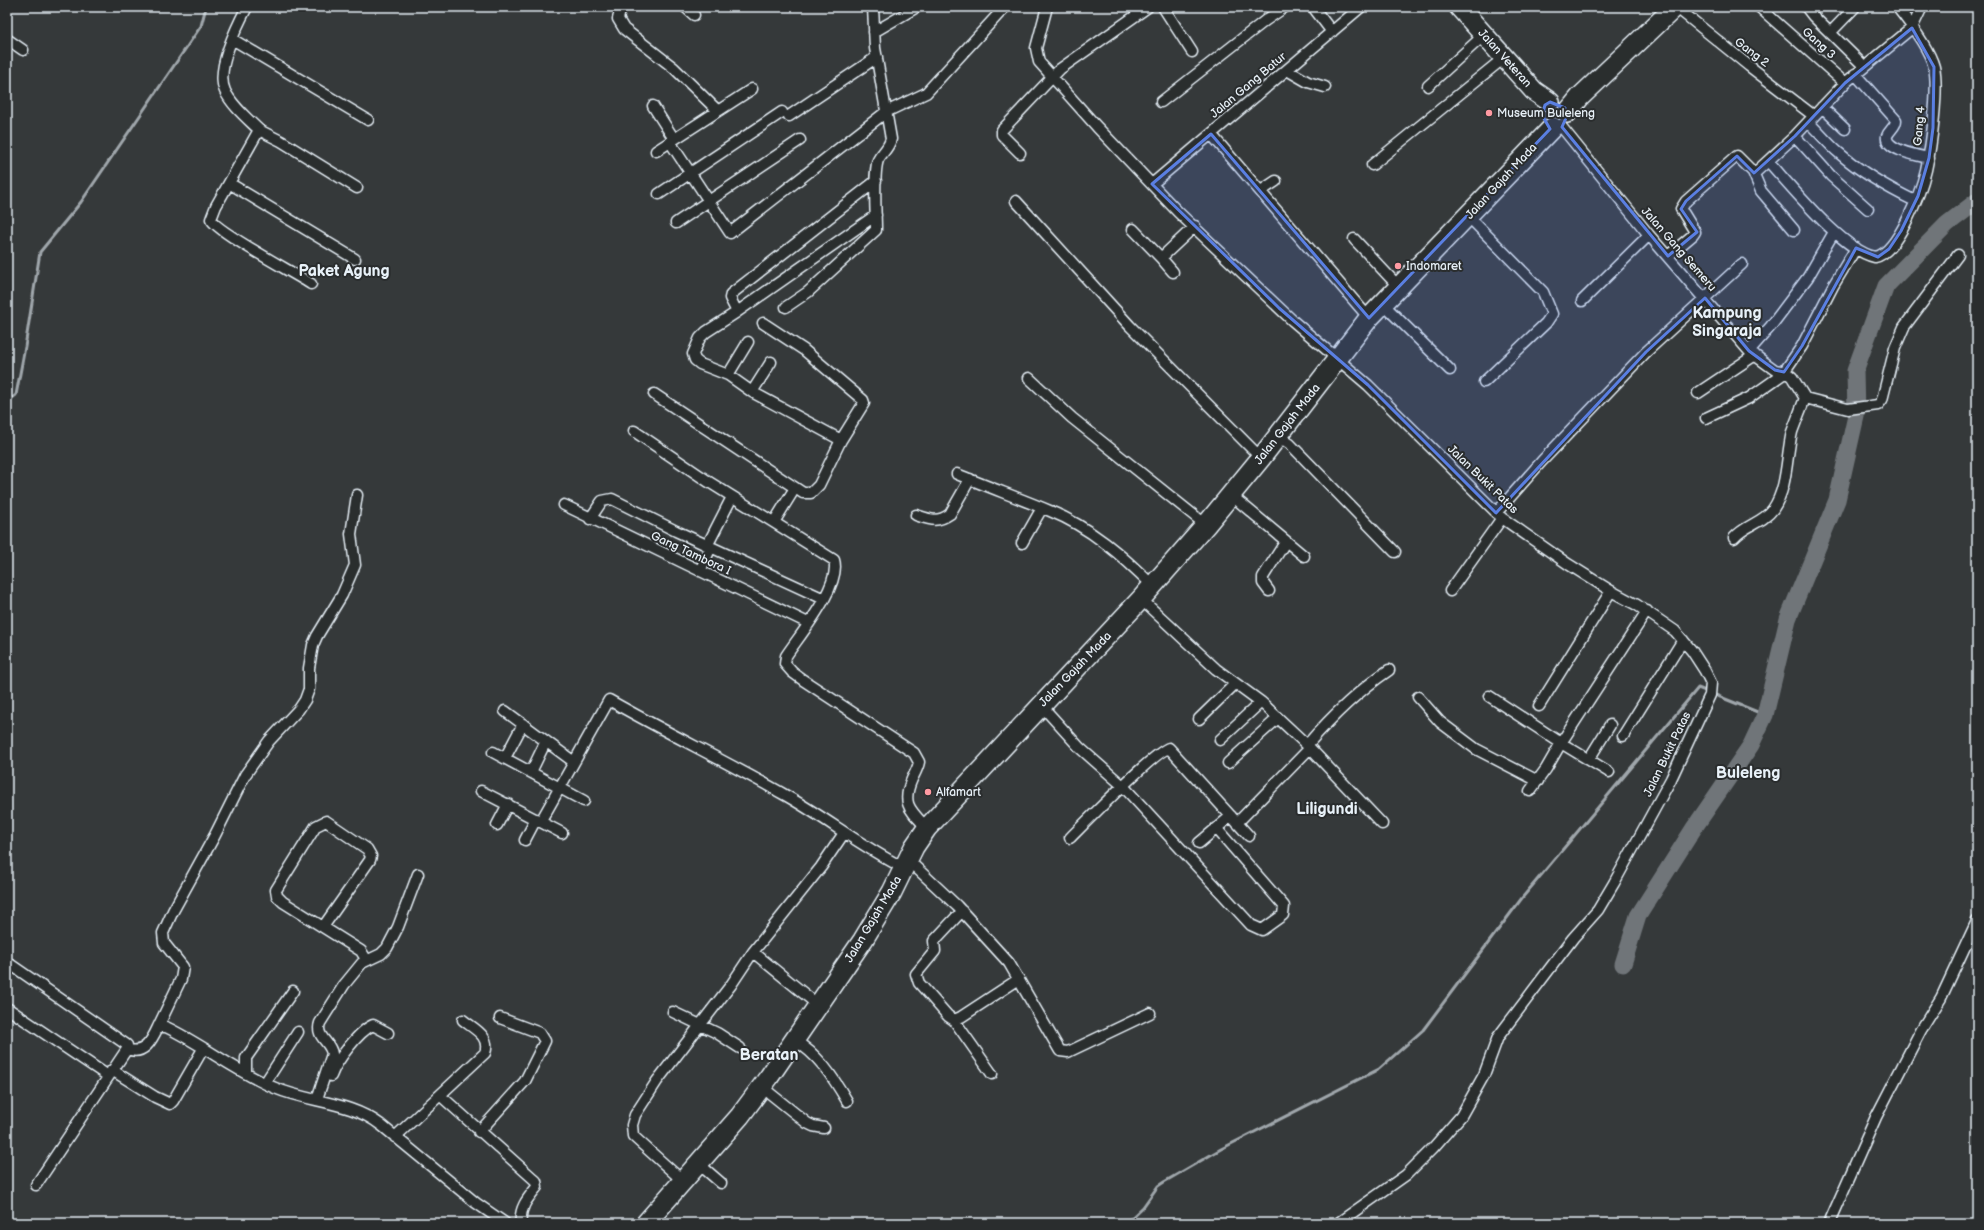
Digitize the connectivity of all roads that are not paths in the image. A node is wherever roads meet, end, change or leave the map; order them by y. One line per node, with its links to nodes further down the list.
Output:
1 (247, 7): 27 (street)
2 (621, 7): 43 (street)
3 (685, 7): 20 (street)
4 (873, 7): 22 (street)
5 (917, 7): 22 (street)
6 (1005, 7): 44 (street)
7 (1047, 7): 35 (street)
8 (1148, 7): 35 (street)
9 (1163, 7): 29 (street)
10 (1285, 7): 40 (street)
11 (1313, 7): 23 (street)
12 (1361, 7): 23 (street, Jalan Gang Batur)
13 (1459, 7): 25 (highway, Jalan Veteran)
14 (1675, 7): 45 (highway, Jalan Gajah Mada); 46 (street, Gang 2)
15 (1759, 7): 36 (street, Gang 3)
16 (1806, 7): 24 (street)
17 (1855, 7): 24 (street)
18 (1897, 7): 21 (street, Gang 4)
19 (1922, 7): 21 (street)
20 (694, 15)
21 (1912, 28): 32 (street); 56 (street, Gang 4)
22 (874, 32): 30 (street)
23 (1332, 32): 33 (street, Jalan Gang Batur)
24 (1830, 33): 32 (street)
25 (1484, 35): 31 (highway, Jalan Veteran); 37 (street)
26 (7, 39): 28 (street)
27 (232, 39): 47 (street); 49 (street)
28 (23, 50)
29 (1192, 52)
30 (877, 57): 44 (street); 60 (street)
31 (1505, 57): 45 (highway, Jalan Veteran); 58 (street)
32 (1864, 66): 34 (street)
33 (1287, 70): 38 (street); 50 (street, Jalan Gang Batur)
34 (1855, 74): 36 (street); 56 (street)
35 (1052, 76): 55 (street); 64 (street)
36 (1844, 83): 42 (street)
37 (1428, 86)
38 (1325, 87)
39 (752, 89): 43 (street)
40 (1160, 102)
41 (653, 106): 52 (street)
42 (1822, 107): 46 (street); 48 (street)
43 (717, 110): 52 (street)
44 (886, 112): 61 (street); 68 (street)
45 (1554, 114): 73 (highway, Jalan Gajah Mada); 79 (street, Jalan Gang Semeru)
46 (1811, 119): 51 (street); 70 (street, Gang 2)
47 (368, 120)
48 (1845, 129)
49 (259, 130): 63 (street); 65 (street)
50 (1211, 134): 64 (street, Jalan Gang Batur); 66 (street)
51 (1795, 136): 57 (street); 71 (street)
52 (672, 140): 54 (street); 60 (street)
53 (800, 140): 68 (street)
54 (656, 151)
55 (1020, 153)
56 (1928, 158): 70 (street, Gang 4)
57 (1768, 161): 59 (street); 78 (street)
58 (1372, 165)
59 (1753, 172): 77 (street); 83 (street)
60 (690, 173): 67 (street); 68 (street)
61 (876, 181): 72 (street); 94 (street)
62 (1276, 181): 66 (street)
63 (229, 183): 85 (street); 88 (street)
64 (1152, 184): 75 (street)
65 (357, 188)
66 (1261, 191): 95 (street)
67 (659, 194)
68 (708, 201): 74 (street)
69 (1016, 201): 114 (street)
70 (1915, 201): 81 (street, Gang 4)
71 (1868, 209)
72 (876, 215): 93 (street); 94 (street)
73 (1468, 216): 89 (highway, Jalan Gajah Mada); 105 (street)
74 (676, 223)
75 (1194, 226): 84 (street); 99 (street)
76 (1132, 229): 84 (street)
77 (1794, 230)
78 (1834, 232): 81 (street); 98 (street)
79 (1649, 235): 83 (street, Jalan Gang Semeru); 91 (street)
80 (1354, 239): 89 (street)
81 (1856, 248): 102 (street)
82 (1958, 255): 109 (street)
83 (1668, 256): 90 (street, Jalan Gang Semeru)
84 (1161, 258): 87 (street)
85 (355, 259)
86 (1742, 264): 90 (street)
87 (1173, 272)
88 (311, 284)
89 (1399, 287): 92 (highway, Jalan Gajah Mada)
90 (1705, 298): 98 (street, Jalan Gang Semeru); 124 (street)
91 (1582, 301)
92 (1382, 304): 95 (highway, Jalan Gajah Mada); 101 (street)
93 (786, 306)
94 (738, 312): 103 (street)
95 (1369, 318): 99 (highway, Jalan Gajah Mada)
96 (763, 323): 113 (street)
97 (748, 342): 103 (street)
98 (1752, 353): 102 (street, Jalan Gang Semeru); 107 (street)
99 (1337, 359): 112 (highway, Jalan Gajah Mada); 124 (street, Jalan Bukit Patas)
100 (771, 362): 106 (street)
101 (1450, 370)
102 (1785, 372): 109 (street, Jalan Gang Semeru); 110 (street)
103 (728, 375): 106 (street)
104 (1029, 378): 127 (street)
105 (1484, 382)
106 (752, 392): 113 (street)
107 (1698, 393)
108 (654, 394): 117 (street)
109 (1806, 398): 128 (street)
110 (1706, 418)
111 (634, 430): 120 (street)
112 (1278, 436): 114 (highway, Jalan Gajah Mada); 132 (street)
113 (841, 440): 117 (street)
114 (1261, 458): 119 (highway, Jalan Gajah Mada)
115 (957, 474): 116 (street)
116 (970, 479): 122 (street); 123 (street)
117 (796, 488): 126 (street)
118 (357, 495): 204 (street)
119 (1232, 495): 127 (highway, Jalan Gajah Mada); 129 (street)
120 (732, 497): 126 (street); 131 (street)
121 (564, 506): 125 (street, Gang Tambora I)
122 (1042, 508): 130 (street); 138 (street)
123 (916, 515)
124 (1499, 515): 136 (street); 137 (street, Jalan Bukit Patas)
125 (590, 519): 131 (street); 134 (street, Gang Tambora I)
126 (774, 522): 139 (street)
127 (1206, 525): 138 (highway, Jalan Gajah Mada)
128 (1734, 538)
129 (1286, 540): 133 (street); 135 (street)
130 (1022, 543)
131 (709, 547): 134 (street); 139 (street)
132 (1395, 552)
133 (1304, 556)
134 (700, 571): 141 (street, Gang Tambora I)
135 (1269, 591)
136 (1450, 591)
137 (1612, 591): 140 (street, Jalan Bukit Patas); 149 (street)
138 (1147, 593): 144 (street); 148 (highway, Jalan Gajah Mada)
139 (824, 599): 141 (street)
140 (1648, 611): 142 (street, Jalan Bukit Patas); 158 (street)
141 (808, 623): 178 (street)
142 (1683, 640): 155 (street); 229 (street, Jalan Bukit Patas)
143 (1390, 670): 159 (street)
144 (1235, 684): 147 (street); 152 (street)
145 (1489, 696): 158 (street)
146 (1418, 697): 167 (street)
147 (1261, 702): 151 (street); 156 (street)
148 (1041, 705): 168 (street); 178 (highway, Jalan Gajah Mada)
149 (1538, 706)
150 (505, 711): 153 (street)
151 (1278, 718): 159 (street); 164 (street)
152 (1199, 719)
153 (523, 724): 157 (street); 161 (street)
154 (1610, 725): 162 (street)
155 (1623, 736)
156 (1220, 740)
157 (546, 741): 163 (street); 165 (street)
158 (1561, 743): 162 (street); 167 (street)
159 (1309, 747): 175 (street); 176 (street)
160 (493, 752): 161 (street)
161 (505, 758): 165 (street)
162 (1589, 759): 166 (street)
163 (574, 762): 169 (street); 181 (street)
164 (1228, 762)
165 (531, 772): 169 (street)
166 (1609, 772)
167 (1538, 781): 171 (street)
168 (1123, 786): 175 (street); 179 (street); 183 (street)
169 (560, 788): 172 (street); 174 (street)
170 (481, 790): 173 (street)
171 (1530, 791)
172 (584, 801)
173 (508, 804): 174 (street); 177 (street)
174 (538, 820): 180 (street); 184 (street)
175 (1234, 820): 179 (street); 182 (street)
176 (1382, 824)
177 (497, 825)
178 (927, 828): 186 (highway, Jalan Gajah Mada)
179 (1216, 828): 185 (street)
180 (562, 833)
181 (844, 834): 186 (street); 191 (street)
182 (1249, 836)
183 (1070, 838)
184 (525, 840)
185 (1199, 843)
186 (906, 864): 188 (street); 196 (highway, Jalan Gajah Mada)
187 (418, 874): 192 (street)
188 (962, 911): 194 (street); 202 (street)
189 (1977, 921): 230 (street)
190 (322, 927): 190 (street); 192 (street)
191 (754, 952): 196 (street); 203 (street)
192 (366, 959): 217 (street)
193 (7, 962): 209 (street)
194 (1019, 979): 199 (street); 202 (street)
195 (293, 991): 212 (street)
196 (818, 1005): 207 (highway, Jalan Gajah Mada)
197 (7, 1008): 211 (street)
198 (673, 1012): 203 (street)
199 (1150, 1013)
200 (500, 1018): 220 (street)
201 (463, 1020): 216 (street)
202 (954, 1020): 213 (street)
203 (699, 1025): 208 (street); 223 (street)
204 (158, 1027): 209 (street); 210 (street)
205 (298, 1032): 214 (street)
206 (388, 1033): 217 (street)
207 (794, 1040): 215 (highway, Jalan Gajah Mada); 218 (street)
208 (740, 1048)
209 (127, 1049): 211 (street)
210 (204, 1049): 211 (street); 212 (street)
211 (110, 1073): 225 (street)
212 (246, 1073): 214 (street)
213 (992, 1074)
214 (265, 1084): 217 (street)
215 (762, 1086): 219 (street); 222 (highway, Jalan Gajah Mada)
216 (441, 1096): 220 (street); 221 (street)
217 (321, 1100): 221 (street)
218 (847, 1101)
219 (824, 1128)
220 (479, 1132): 227 (street)
221 (396, 1137): 226 (street)
222 (699, 1164): 223 (highway, Jalan Gajah Mada); 224 (street)
223 (684, 1182): 228 (highway, Jalan Gajah Mada)
224 (720, 1183)
225 (36, 1185)
226 (505, 1223)
227 (521, 1223)
228 (646, 1223)
229 (1338, 1223)
230 (1829, 1223)

